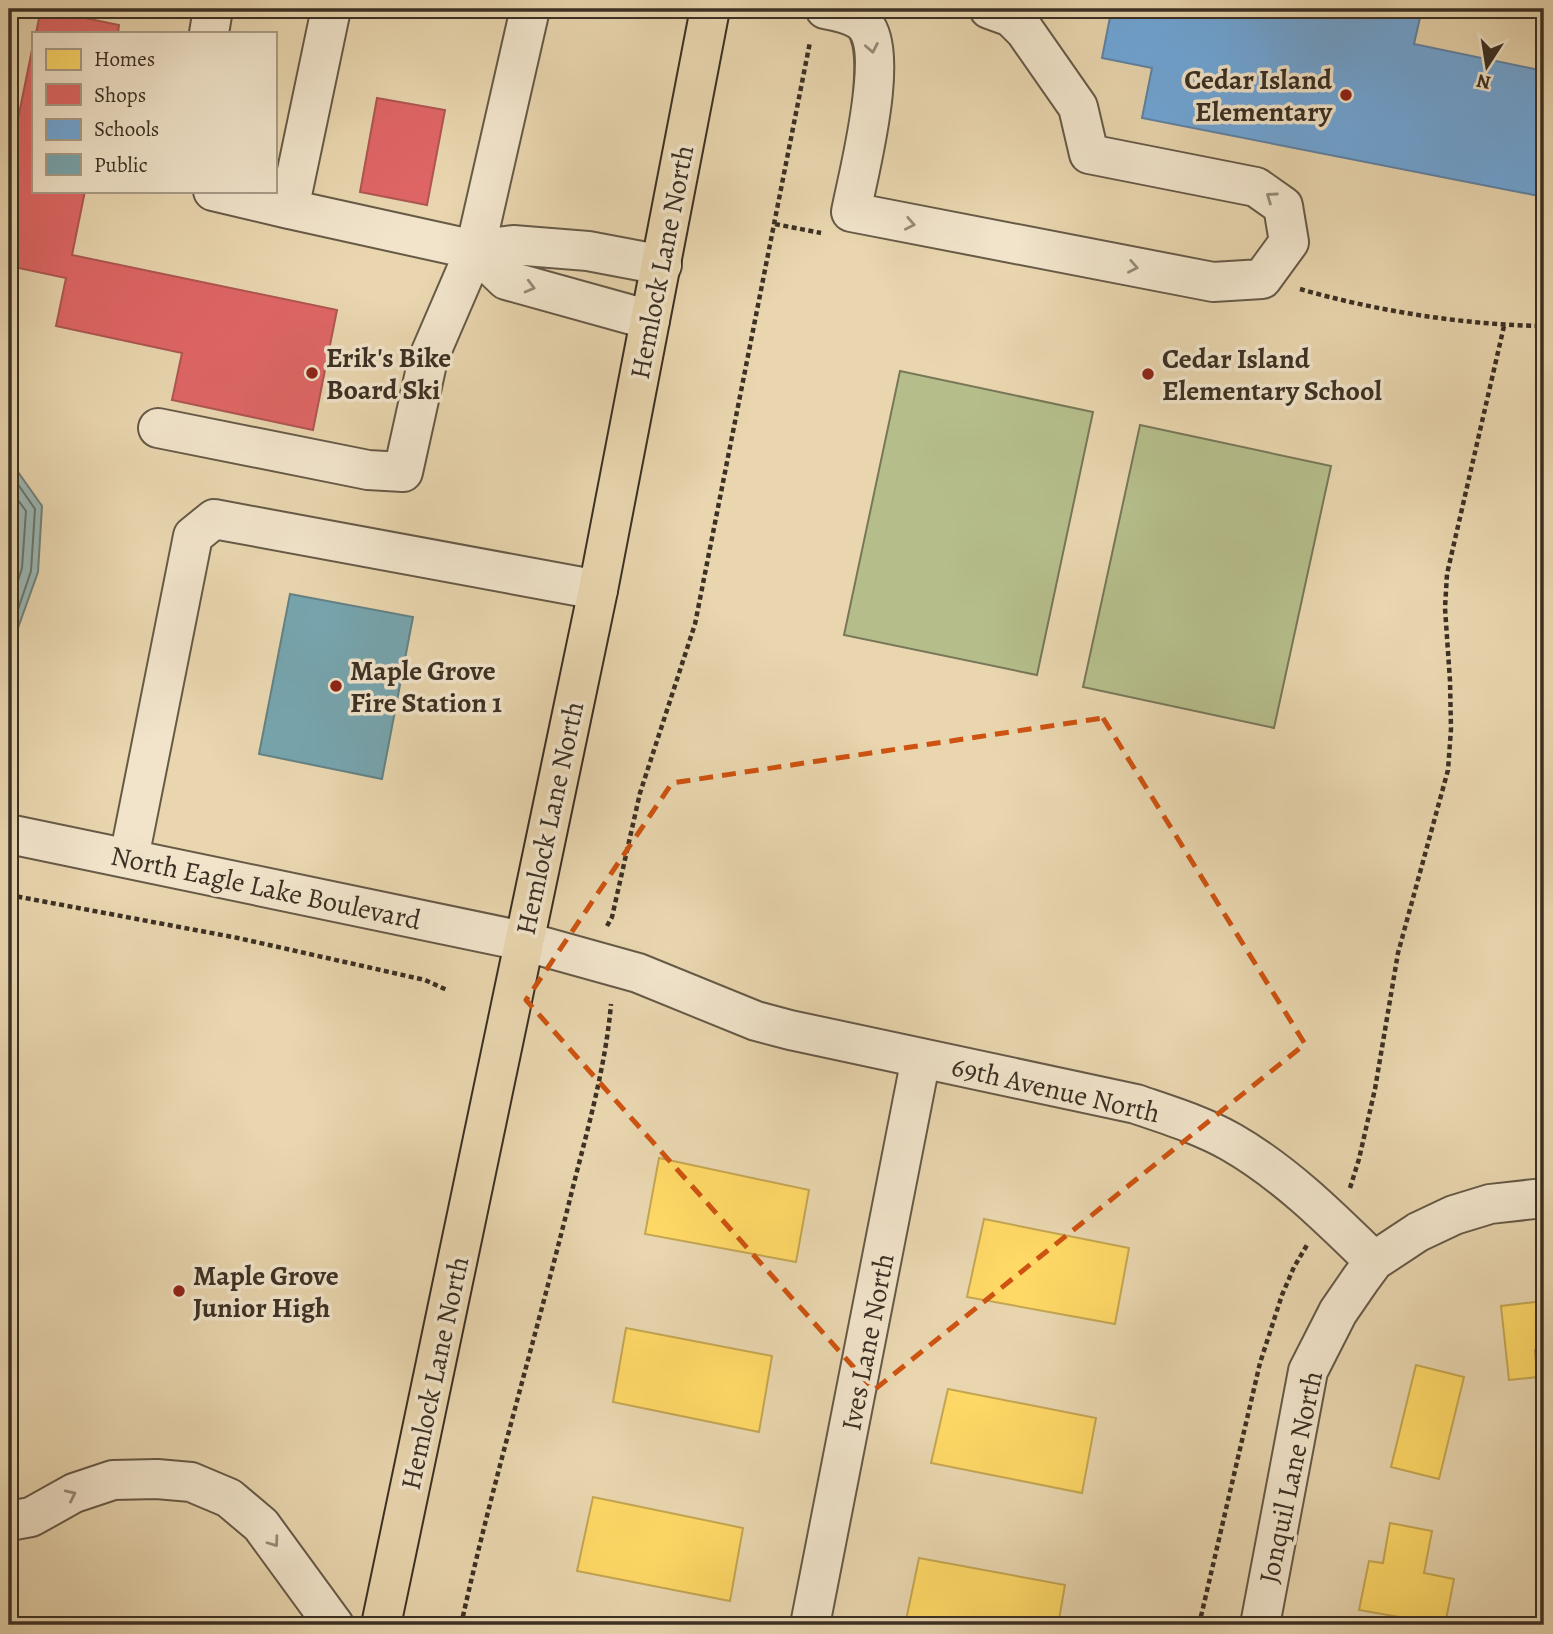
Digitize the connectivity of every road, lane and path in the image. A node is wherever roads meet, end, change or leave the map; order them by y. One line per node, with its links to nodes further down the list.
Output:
1 (214, 9): 7 (street)
2 (331, 9): 9 (street)
3 (530, 9): 12 (street)
4 (710, 9): 13 (main road, Hemlock Lane North)
5 (989, 9): 6 (street, one-way to 5)
6 (818, 22): 10 (path)
7 (209, 32)
8 (217, 192): 9 (street)
9 (289, 209): 12 (street)
10 (775, 224): 11 (path); 23 (path)
11 (828, 234)
12 (475, 250): 13 (street); 15 (street, one-way to 15); 18 (street)
13 (662, 265): 15 (main road, Hemlock Lane North)
14 (1296, 288): 16 (path)
15 (650, 320): 19 (main road, Hemlock Lane North)
16 (1504, 326): 17 (path); 29 (path)
17 (1544, 327)
18 (158, 428)
19 (597, 590): 21 (street); 24 (main road, Hemlock Lane North)
20 (9, 834): 21 (street, North Eagle Lake Boulevard)
21 (129, 858): 24 (street, North Eagle Lake Boulevard)
22 (9, 895): 25 (path)
23 (607, 927)
24 (523, 941): 27 (street, 69th Avenue North); 33 (main road, Hemlock Lane North)
25 (447, 990)
26 (611, 1004): 34 (path)
27 (921, 1058): 29 (street, 69th Avenue North); 35 (street, Ives Lane North)
28 (1544, 1198): 30 (street)
29 (1330, 1218): 30 (street, 69th Avenue North); 36 (path)
30 (1374, 1261): 37 (street, Jonquil Lane North)
31 (9, 1521): 32 (street, one-way to 32)
32 (334, 1625)
33 (381, 1625)
34 (461, 1625)
35 (810, 1625)
36 (1199, 1625)
37 (1260, 1625)

